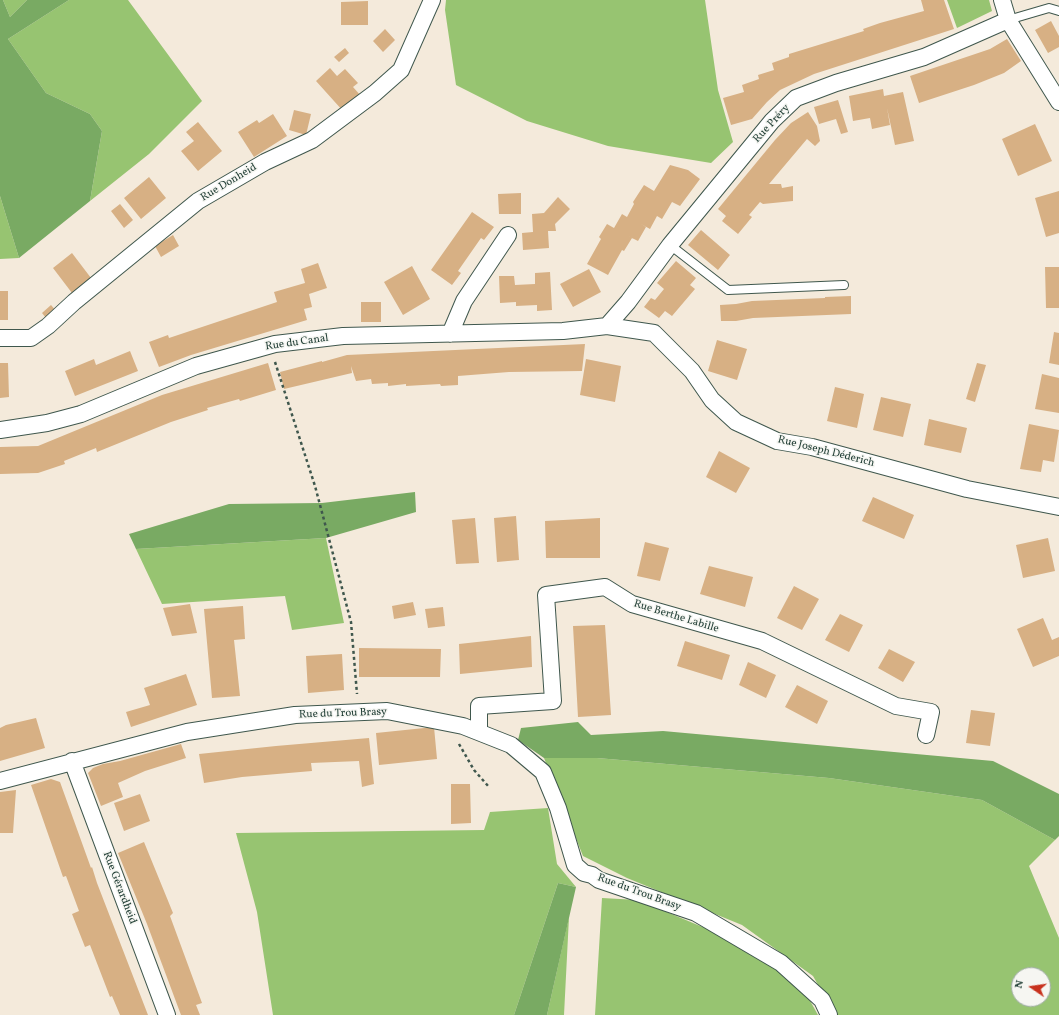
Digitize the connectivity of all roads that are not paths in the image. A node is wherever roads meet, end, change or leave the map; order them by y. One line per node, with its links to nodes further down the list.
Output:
1 (432, 0): 11 (street, Rue Donheid)
2 (1002, 0): 4 (street)
3 (1059, 11): 4 (lane, Rue Préry)
4 (1008, 20): 5 (street); 7 (street, Rue Préry)
5 (1059, 102)
6 (508, 235): 10 (street)
7 (670, 245): 8 (lane); 9 (street, Rue Préry)
8 (844, 285)
9 (607, 326): 10 (street, Rue du Canal); 13 (street, Rue Joseph Déderich)
10 (450, 334): 12 (street, Rue du Canal)
11 (0, 338)
12 (0, 430)
13 (1059, 508)
14 (479, 732): 15 (street, Rue Berthe Labille); 16 (street, Rue du Trou Brasy); 19 (street, Rue du Trou Brasy)
15 (926, 735)
16 (72, 761): 17 (street, Rue du Trou Brasy); 18 (street, Rue Gérardheid)
17 (0, 781)
18 (167, 1015)
19 (829, 1015)

